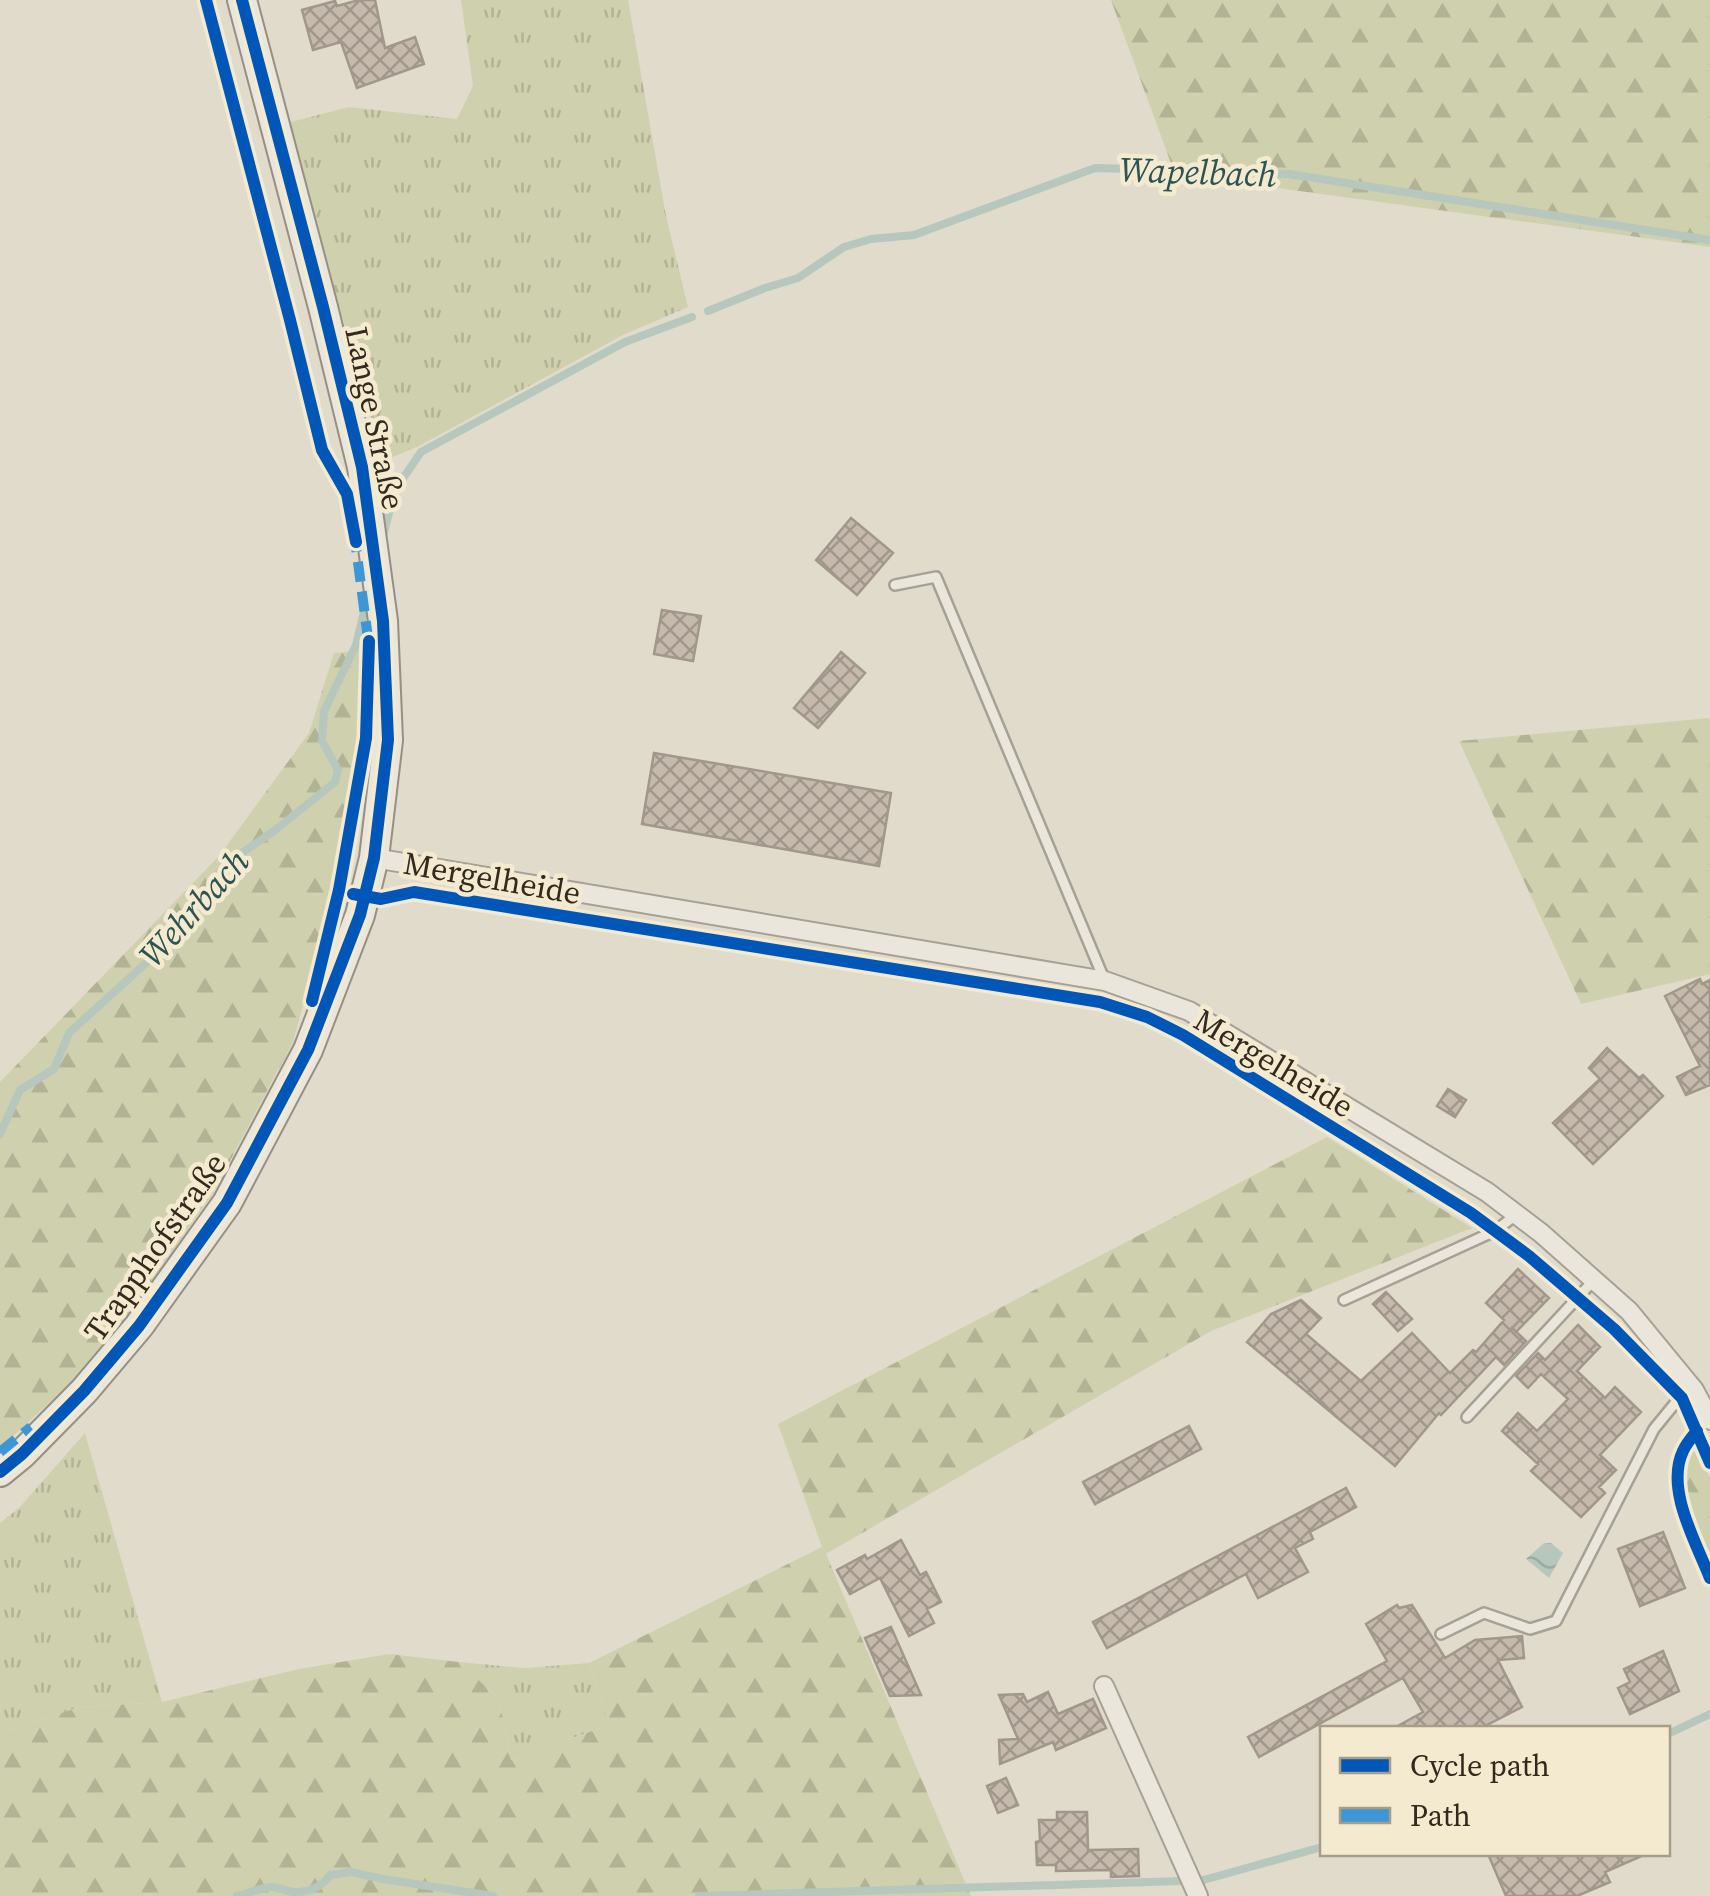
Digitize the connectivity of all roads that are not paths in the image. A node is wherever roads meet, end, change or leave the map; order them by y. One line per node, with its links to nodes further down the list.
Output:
1 (242, 0): 3 (street, Lange Straße)
2 (895, 584): 5 (lane)
3 (374, 858): 4 (street, Lange Straße); 5 (street, Mergelheide)
4 (360, 915): 12 (street, Trapphofstraße)
5 (1105, 980): 6 (street, Mergelheide)
6 (1517, 1214): 7 (street, Mergelheide); 8 (lane)
7 (1594, 1280): 9 (street, Mergelheide); 10 (lane)
8 (1344, 1300)
9 (1690, 1386): 11 (street, Mergelheide); 13 (lane)
10 (1467, 1417)
11 (1710, 1420)
12 (0, 1472)
13 (1440, 1634)
14 (1104, 1686): 15 (street)
15 (1198, 1896)

